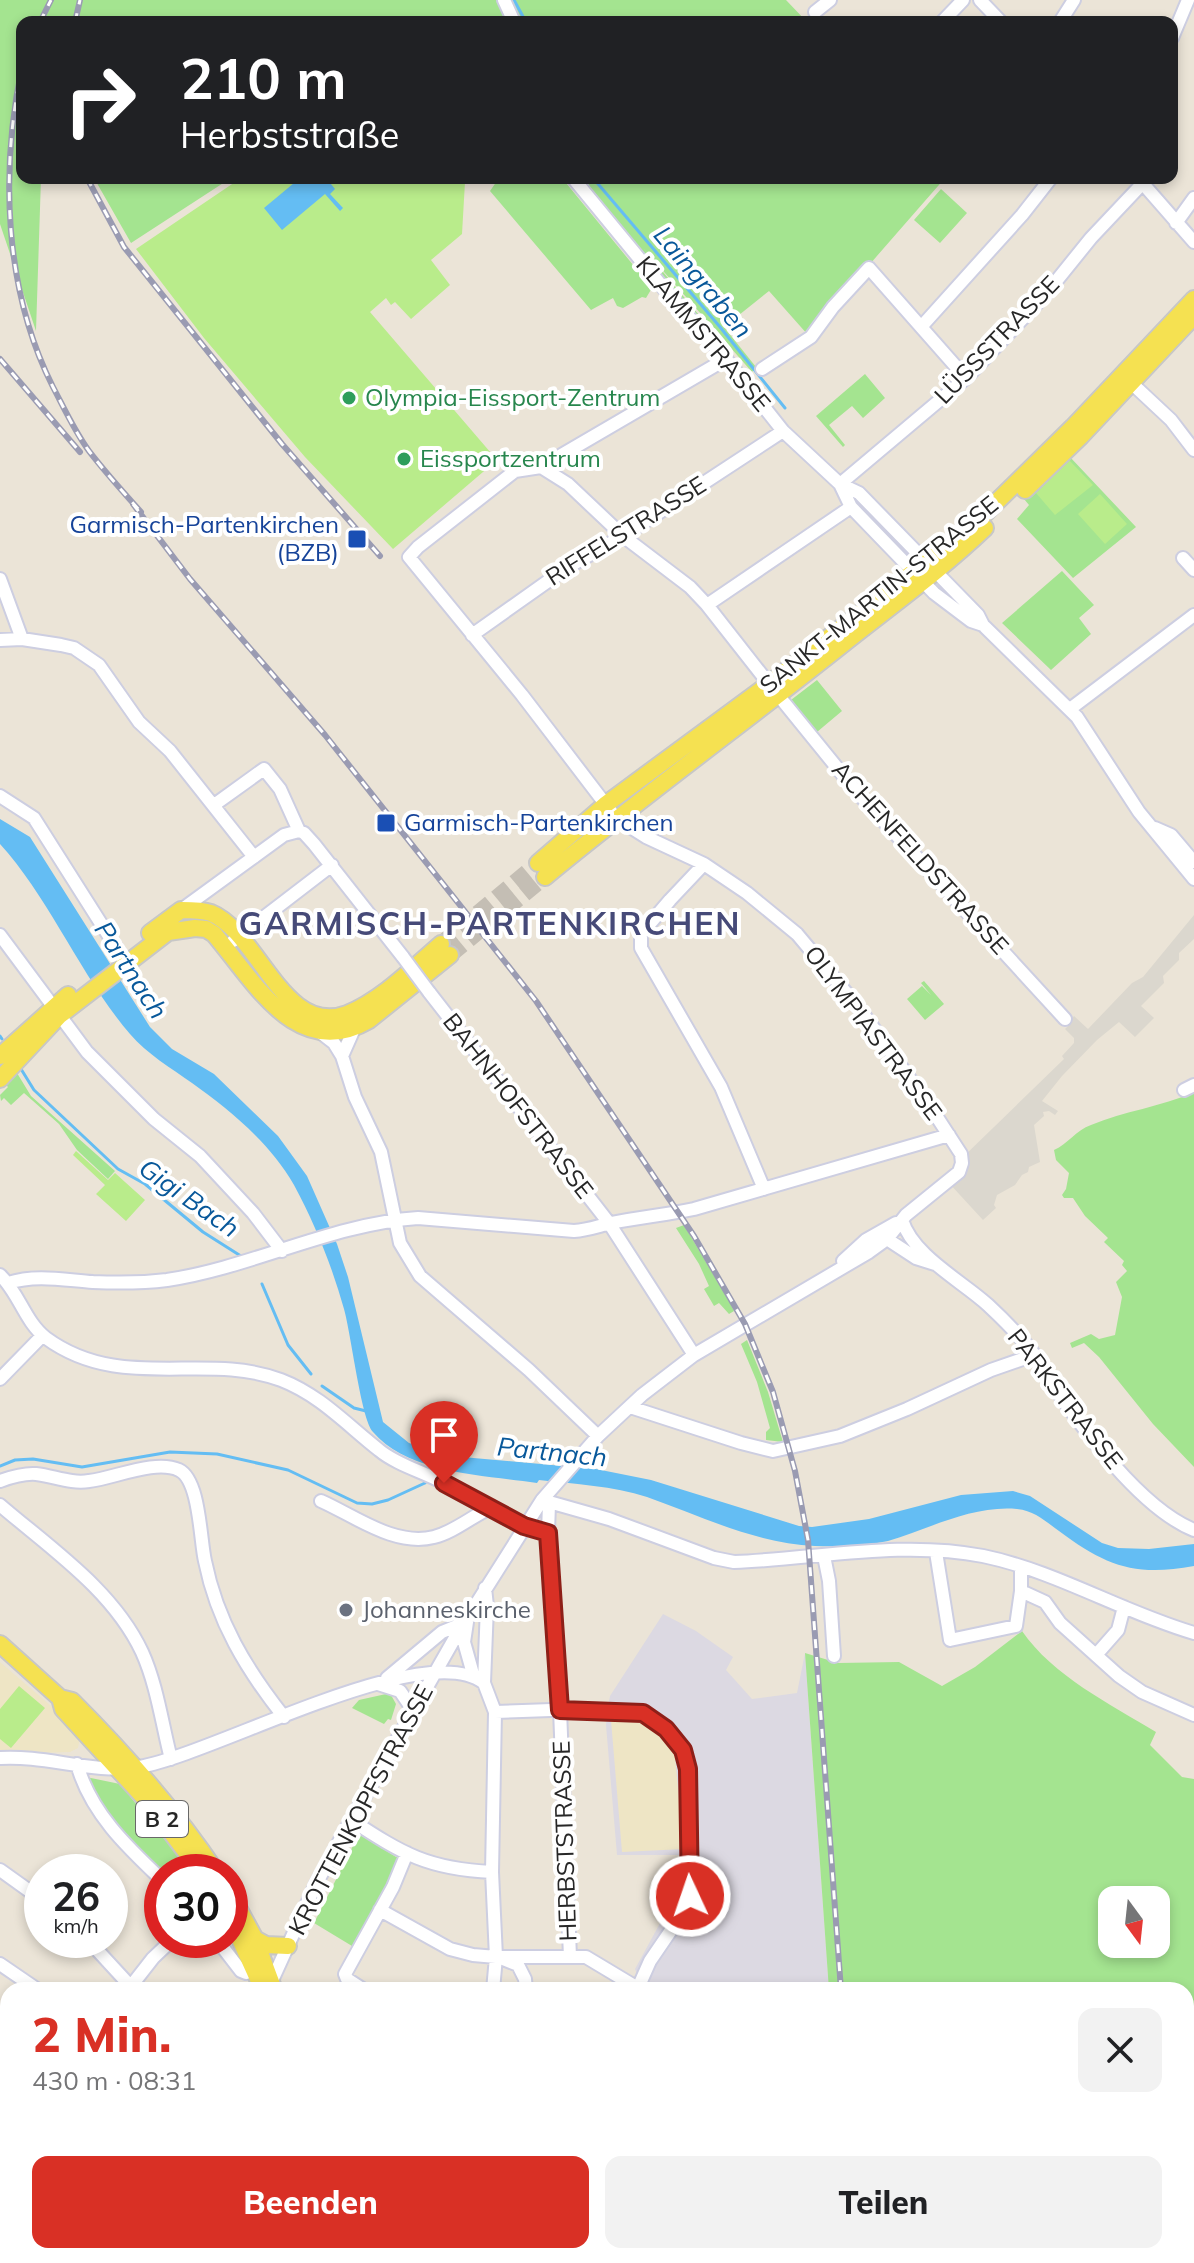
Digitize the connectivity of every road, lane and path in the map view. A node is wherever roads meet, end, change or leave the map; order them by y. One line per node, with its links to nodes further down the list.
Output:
1 (830, 0): 5 (street)
2 (963, 0): 6 (street)
3 (980, 0): 7 (street)
4 (1188, 0): 8 (street)
5 (815, 12)
6 (948, 16)
7 (995, 16)
8 (1178, 24)
9 (578, 184): 19 (street, KLAMMSTRASSE)
10 (1046, 184): 18 (street)
11 (1137, 184): 21 (street, LÜSSSTRASSE)
12 (1143, 184): 14 (street)
13 (1194, 198): 14 (street)
14 (1176, 223): 15 (street)
15 (1194, 242)
16 (1194, 299): 22 (main road, SANKT-MARTIN-STRASSE)
17 (1194, 316): 22 (main road, SANKT-MARTIN-STRASSE)
18 (921, 327): 20 (street); 21 (street)
19 (726, 359): 23 (street, KLAMMSTRASSE); 25 (street)
20 (762, 369)
21 (966, 378): 26 (street, LÜSSSTRASSE)
22 (1127, 378): 24 (street); 31 (main road, SANKT-MARTIN-STRASSE)
23 (783, 431): 26 (street, KLAMMSTRASSE); 28 (street, RIFFELSTRASSE)
24 (1194, 450)
25 (541, 467): 28 (street, ACHENFELDSTRASSE); 35 (street, OLYMPIASTRASSE)
26 (840, 484): 27 (street, KLAMMSTRASSE); 31 (street, KLAMMSTRASSE)
27 (851, 507): 31 (street, KLAMMSTRASSE); 33 (street)
28 (623, 536): 33 (street, ACHENFELDSTRASSE); 35 (street, RIFFELSTRASSE)
29 (1183, 558): 30 (street)
30 (1194, 570)
31 (925, 572): 38 (main road, SANKT-MARTIN-STRASSE); 39 (street, KLAMMSTRASSE)
32 (0, 579): 36 (street)
33 (707, 605): 38 (street, ACHENFELDSTRASSE)
34 (1194, 616): 39 (street)
35 (472, 635): 42 (street, OLYMPIASTRASSE)
36 (22, 639): 37 (street); 41 (street)
37 (0, 640)
38 (773, 690): 42 (main road, SANKT-MARTIN-STRASSE); 57 (street, ACHENFELDSTRASSE)
39 (1070, 709): 43 (street, KLAMMSTRASSE)
40 (0, 796): 55 (street)
41 (214, 805): 44 (street, BAHNHOFSTRASSE); 45 (street)
42 (611, 812): 47 (street, OLYMPIASTRASSE); 49 (main road, SANKT-MARTIN-STRASSE)
43 (1152, 827): 46 (street, KLAMMSTRASSE); 50 (street, KLAMMSTRASSE)
44 (299, 831): 45 (street); 48 (street, BAHNHOFSTRASSE)
45 (254, 857): 51 (street)
46 (1194, 862)
47 (704, 864): 63 (street, OLYMPIASTRASSE); 64 (street)
48 (332, 865): 54 (street); 68 (street, BAHNHOFSTRASSE, bridge)
49 (541, 870)
50 (1194, 879)
51 (202, 904): 52 (street); 54 (main road); 55 (main road)
52 (201, 928): 54 (main road); 55 (main road)
53 (0, 935): 56 (street)
54 (232, 942): 58 (main road); 59 (main road)
55 (118, 963): 56 (main road)
56 (56, 1012): 60 (main road); 62 (main road); 71 (street)
57 (1065, 1019)
58 (354, 1029): 59 (main road); 61 (street)
59 (321, 1033): 61 (street)
60 (0, 1056)
61 (342, 1056): 66 (street)
62 (0, 1079)
63 (949, 1135): 64 (street); 67 (street, OLYMPIASTRASSE)
64 (764, 1189): 65 (street)
65 (661, 1217): 68 (street); 70 (street)
66 (396, 1220): 68 (street); 71 (street); 82 (street)
67 (902, 1220): 69 (street); 72 (street, PARKSTRASSE); 73 (street)
68 (609, 1223): 70 (street, BAHNHOFSTRASSE)
69 (888, 1240): 72 (street, PARKSTRASSE); 73 (street)
70 (623, 1245): 76 (street, BAHNHOFSTRASSE)
71 (282, 1251): 74 (street)
72 (938, 1265): 77 (street, PARKSTRASSE)
73 (835, 1269): 76 (street, KROTTENKOPFSTRASSE)
74 (4, 1279): 75 (street)
75 (42, 1336): 78 (street); 84 (street)
76 (694, 1355): 79 (street, KROTTENKOPFSTRASSE)
77 (1034, 1355): 81 (street); 91 (street, PARKSTRASSE)
78 (0, 1379)
79 (642, 1395): 80 (street, KROTTENKOPFSTRASSE); 81 (street)
80 (630, 1407): 81 (street); 82 (street, KROTTENKOPFSTRASSE)
81 (666, 1418)
82 (598, 1436): 86 (street, KROTTENKOPFSTRASSE)
83 (0, 1481): 112 (street)
84 (475, 1500): 88 (street); 89 (street)
85 (321, 1501): 89 (street)
86 (546, 1502): 90 (street, KROTTENKOPFSTRASSE); 92 (street, HERBSTSTRASSE); 94 (street)
87 (0, 1505): 114 (street)
88 (490, 1508): 89 (street); 90 (street)
89 (470, 1517)
90 (524, 1526): 92 (street); 96 (street, KROTTENKOPFSTRASSE)
91 (1194, 1530)
92 (548, 1533): 109 (street, HERBSTSTRASSE)
93 (936, 1552): 94 (street); 95 (street); 97 (street)
94 (824, 1556): 103 (street)
95 (1021, 1568): 97 (street); 98 (street)
96 (485, 1588): 99 (street, KROTTENKOPFSTRASSE); 107 (street)
97 (1021, 1591): 102 (street)
98 (1124, 1607): 100 (street); 102 (street)
99 (465, 1620): 104 (street, KROTTENKOPFSTRASSE); 105 (street); 106 (street)
100 (1194, 1633)
101 (0, 1644): 116 (main road, B 2)
102 (1096, 1655): 111 (street)
103 (834, 1656)
104 (435, 1672): 105 (street); 106 (street); 108 (street, KROTTENKOPFSTRASSE)
105 (473, 1674): 107 (street)
106 (380, 1682): 108 (street); 112 (street)
107 (484, 1683): 110 (street)
108 (413, 1710): 117 (street, KROTTENKOPFSTRASSE)
109 (560, 1710): 110 (street); 132 (street, HERBSTSTRASSE); 148 (street)
110 (495, 1712): 123 (street)
111 (1194, 1715)
112 (284, 1717): 114 (street)
113 (0, 1758): 115 (street)
114 (171, 1759): 116 (street)
115 (77, 1764): 116 (street); 122 (street)
116 (128, 1768): 118 (main road, B 2)
117 (351, 1820): 119 (street); 129 (street, KROTTENKOPFSTRASSE)
118 (190, 1844): 120 (main road, B 2); 121 (main road, B 2)
119 (407, 1853): 123 (street); 126 (street)
120 (194, 1854)
121 (199, 1854)
122 (144, 1861)
123 (492, 1872): 131 (street)
124 (2, 1877): 125 (street)
125 (24, 1890)
126 (380, 1910): 131 (street); 144 (street)
127 (248, 1927): 128 (main road)
128 (255, 1939): 129 (main road); 142 (main road)
129 (288, 1946): 143 (street, KROTTENKOPFSTRASSE)
130 (248, 1954): 137 (main road)
131 (496, 1957): 132 (street); 145 (street); 146 (street)
132 (570, 1957): 147 (street)
133 (104, 1958): 139 (street)
134 (153, 1958): 140 (street)
135 (231, 1958): 137 (street)
136 (0, 1964): 138 (street)
137 (255, 1969): 141 (main road)
138 (26, 1982)
139 (125, 1982)
140 (136, 1982)
141 (265, 1982)
142 (267, 1982)
143 (272, 1982)
144 (352, 1982)
145 (494, 1982)
146 (525, 1982)
147 (628, 1982)
148 (642, 1982)

